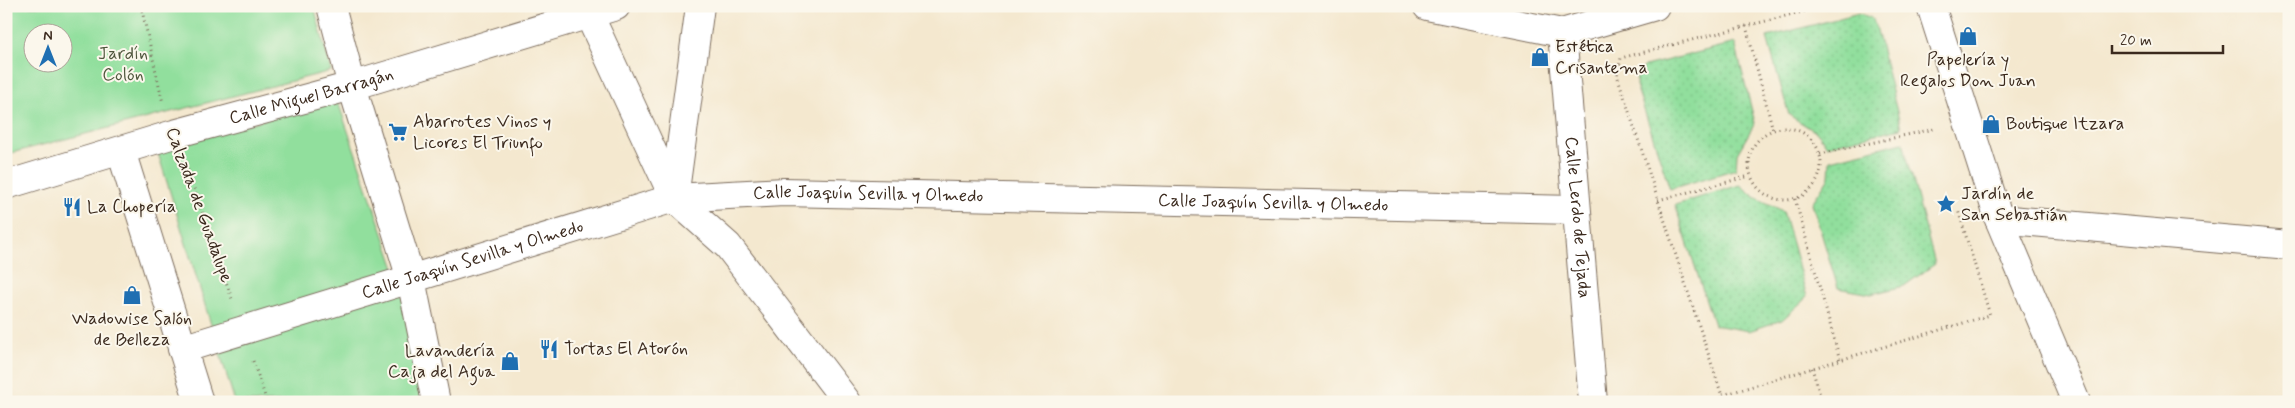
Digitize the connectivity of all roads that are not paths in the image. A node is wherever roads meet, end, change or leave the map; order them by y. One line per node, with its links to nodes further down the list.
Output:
1 (331, 6): 9 (street)
2 (616, 6): 7 (street, Calle Miguel Barragán)
3 (700, 6): 12 (street)
4 (1427, 6): 8 (street)
5 (1655, 6): 8 (street)
6 (1931, 6): 14 (street)
7 (586, 10): 9 (street, Calle Miguel Barragán); 12 (street)
8 (1562, 33): 13 (street, Calle Lerdo de Tejada)
9 (352, 86): 10 (street, Calle Miguel Barragán); 16 (street)
10 (121, 151): 11 (street, Calle Miguel Barragán); 17 (street)
11 (6, 185)
12 (674, 198): 13 (street, Calle Joaquín Sevilla y Olmedo); 16 (street, Calle Joaquín Sevilla y Olmedo); 20 (street)
13 (1576, 210): 21 (street, Calle Lerdo de Tejada)
14 (1999, 219): 15 (street); 22 (street)
15 (2289, 245)
16 (411, 279): 17 (street, Calle Joaquín Sevilla y Olmedo); 19 (street)
17 (182, 349): 18 (street)
18 (199, 402)
19 (436, 402)
20 (846, 402)
21 (1593, 402)
22 (2076, 402)

